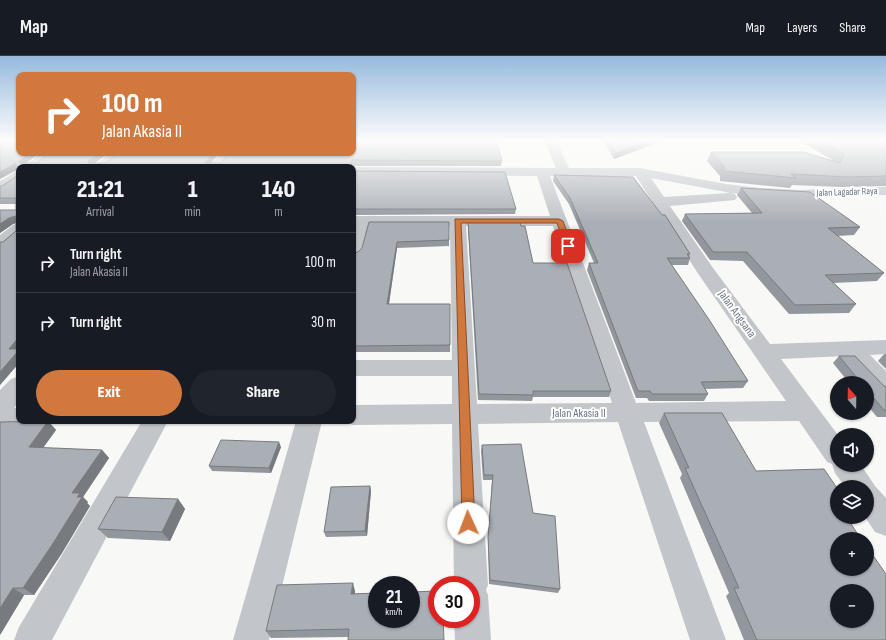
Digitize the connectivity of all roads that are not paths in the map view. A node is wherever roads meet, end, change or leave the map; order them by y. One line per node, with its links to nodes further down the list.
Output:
1 (553, 167): 3 (street)
2 (356, 171): 3 (street, Jalan Lagadar Raya)
3 (553, 172): 4 (street, Jalan Lagadar Raya); 14 (street)
4 (640, 172): 10 (street, Jalan Lagadar Raya); 11 (street, Jalan Angsana)
5 (0, 174): 6 (street)
6 (16, 174)
7 (16, 176): 8 (street)
8 (0, 187)
9 (886, 190): 10 (street, Jalan Lagadar Raya)
10 (760, 192): 11 (street)
11 (660, 202): 21 (street, Jalan Angsana)
12 (357, 221): 13 (street)
13 (458, 221): 14 (street); 23 (street)
14 (559, 221): 28 (street)
15 (16, 223): 16 (street)
16 (0, 229)
17 (16, 230): 18 (street)
18 (0, 243)
19 (886, 347): 20 (street)
20 (851, 349): 21 (street); 24 (street)
21 (764, 352): 27 (street, Jalan Angsana)
22 (356, 368): 23 (street)
23 (463, 368): 29 (street)
24 (886, 386)
25 (16, 388): 26 (street)
26 (0, 407)
27 (806, 411): 28 (street, Jalan Akasia II); 35 (street, Jalan Angsana)
28 (627, 413): 29 (street, Jalan Akasia II); 43 (street)
29 (464, 414): 30 (street, Jalan Akasia II); 38 (street)
30 (356, 415)
31 (0, 418): 32 (street)
32 (16, 418)
33 (153, 424): 40 (street)
34 (308, 424): 41 (street)
35 (830, 444)
36 (874, 506): 37 (street)
37 (886, 522)
38 (471, 576)
39 (472, 628): 42 (street)
40 (32, 640)
41 (252, 640)
42 (473, 640)
43 (708, 640)

